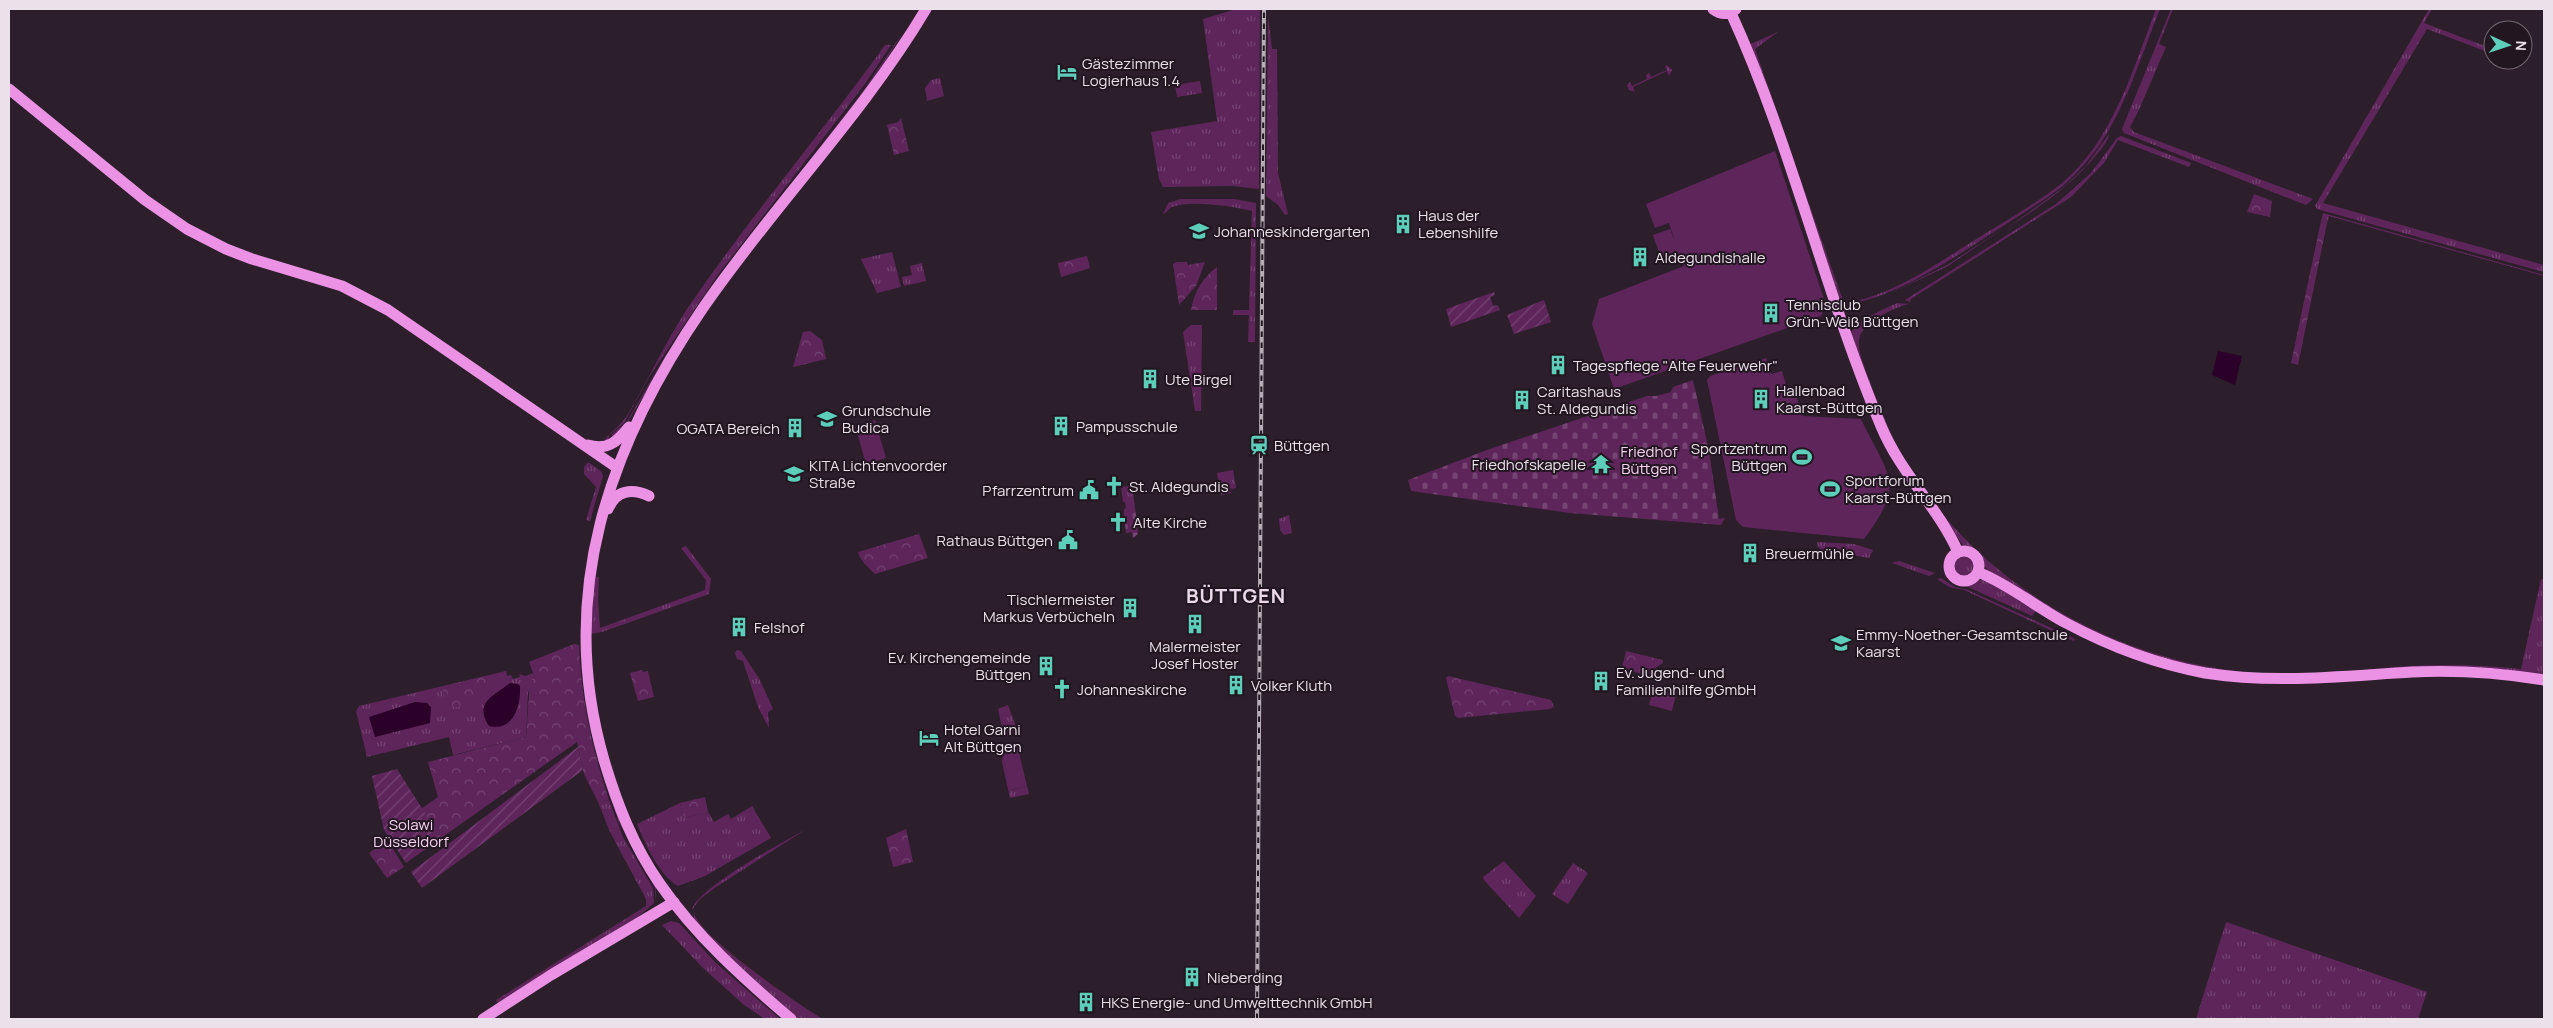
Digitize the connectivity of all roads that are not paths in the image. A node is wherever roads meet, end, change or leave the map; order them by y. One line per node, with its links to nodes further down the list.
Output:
1 (926, 9): 5 (main road)
2 (1713, 9): 3 (main road)
3 (1733, 11): 10 (main road)
4 (9, 89): 6 (main road)
5 (639, 414): 6 (main road); 7 (main road)
6 (582, 442): 7 (main road)
7 (616, 467): 9 (main road)
8 (649, 496): 9 (main road)
9 (599, 523): 13 (main road)
10 (1958, 552): 11 (main road); 11 (main road)
11 (1978, 572): 12 (main road)
12 (2544, 680)
13 (674, 902): 14 (main road); 15 (main road)
14 (483, 1019)
15 (791, 1019)

